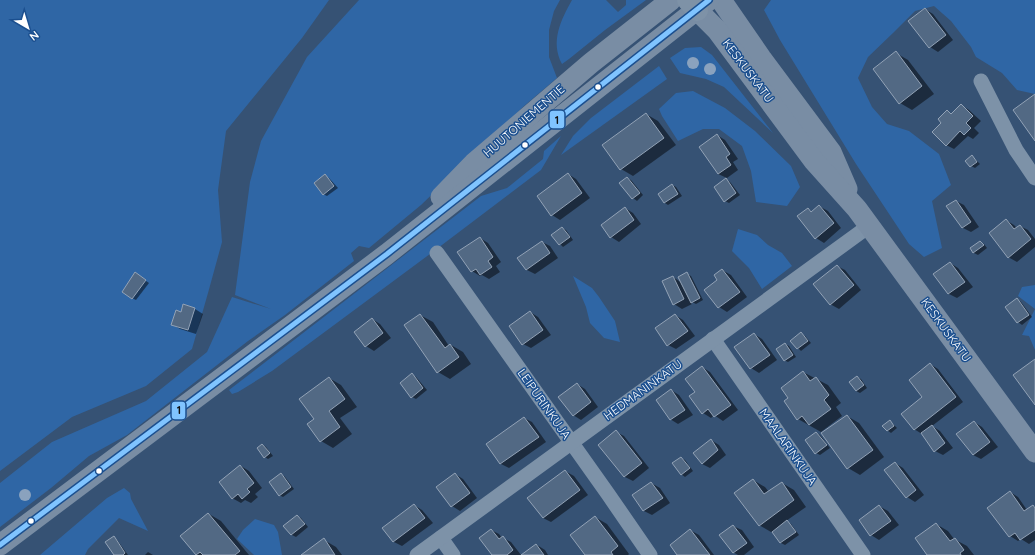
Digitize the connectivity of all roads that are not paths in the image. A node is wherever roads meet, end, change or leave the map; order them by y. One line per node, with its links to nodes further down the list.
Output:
1 (671, 0): 9 (main road, HUUTONIEMENTIE)
2 (721, 0): 6 (main road, KESKUSKATU)
3 (698, 3): 6 (main road, KESKUSKATU); 9 (main road, HUUTONIEMENTIE)
4 (981, 81): 5 (street)
5 (1035, 178)
6 (857, 209): 7 (main road, KESKUSKATU)
7 (869, 226): 10 (street, HEDMANINKATU); 11 (main road, KESKUSKATU)
8 (437, 253): 12 (street, LEIPURINKUJA)
9 (387, 254): 14 (main road, HUUTONIEMENTIE)
10 (713, 339): 12 (street, HEDMANINKATU); 18 (street, MAALARINKUJA)
11 (1032, 441)
12 (571, 442): 13 (street, HEDMANINKATU); 17 (street, LEIPURINKUJA)
13 (441, 538): 15 (street, HEDMANINKATU); 16 (street)
14 (0, 545)
15 (417, 555)
16 (453, 555)
17 (650, 555)
18 (863, 555)

